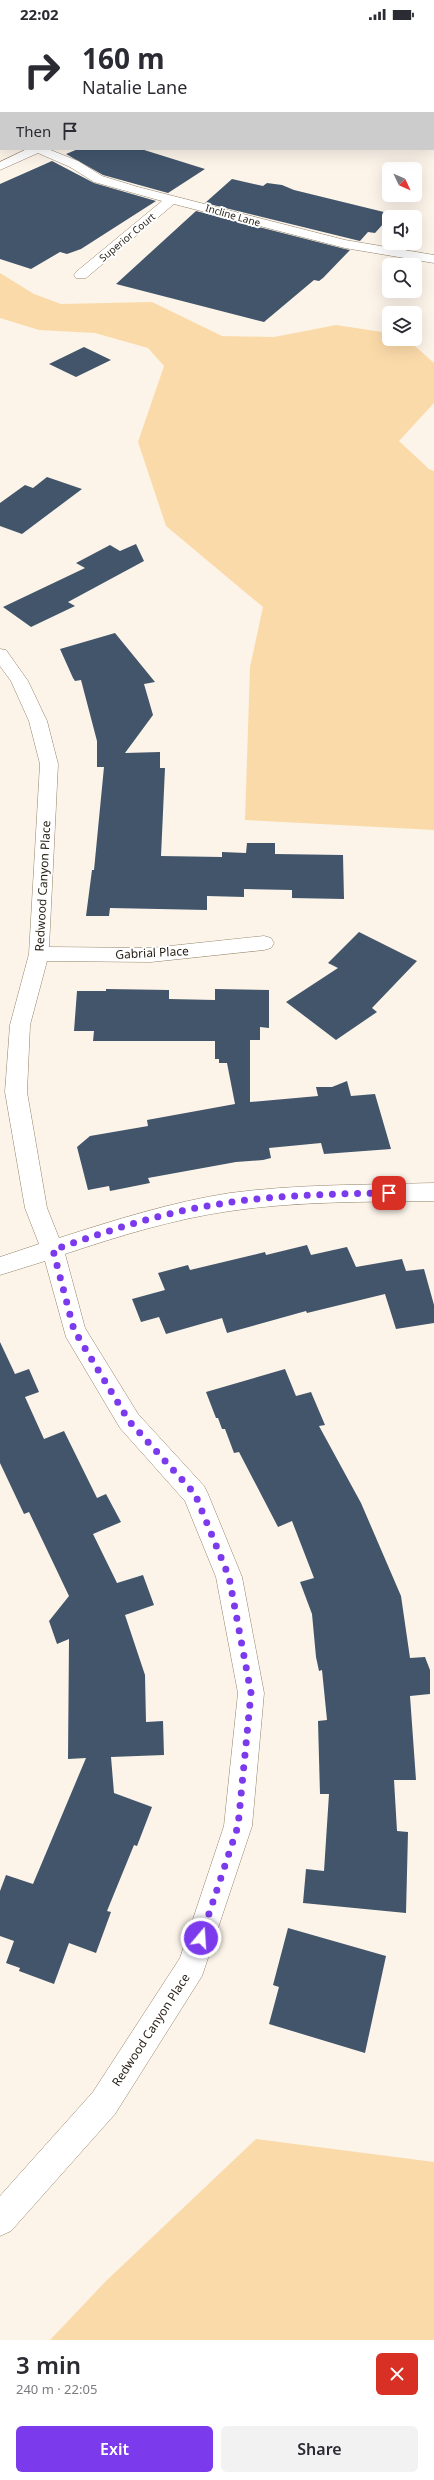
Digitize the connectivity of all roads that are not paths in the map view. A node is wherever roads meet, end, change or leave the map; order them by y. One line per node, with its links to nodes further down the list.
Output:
1 (36, 150): 3 (street)
2 (40, 150): 4 (street, Incline Lane)
3 (0, 166)
4 (172, 199): 5 (street, Incline Lane); 6 (street, Superior Court)
5 (434, 259)
6 (81, 275)
7 (0, 654): 9 (street, Redwood Canyon Place)
8 (264, 943): 9 (street, Gabrial Place)
9 (39, 954): 11 (street, Redwood Canyon Place)
10 (434, 1192): 11 (street)
11 (53, 1250): 12 (street); 13 (street, Redwood Canyon Place)
12 (0, 1266)
13 (0, 2220)

